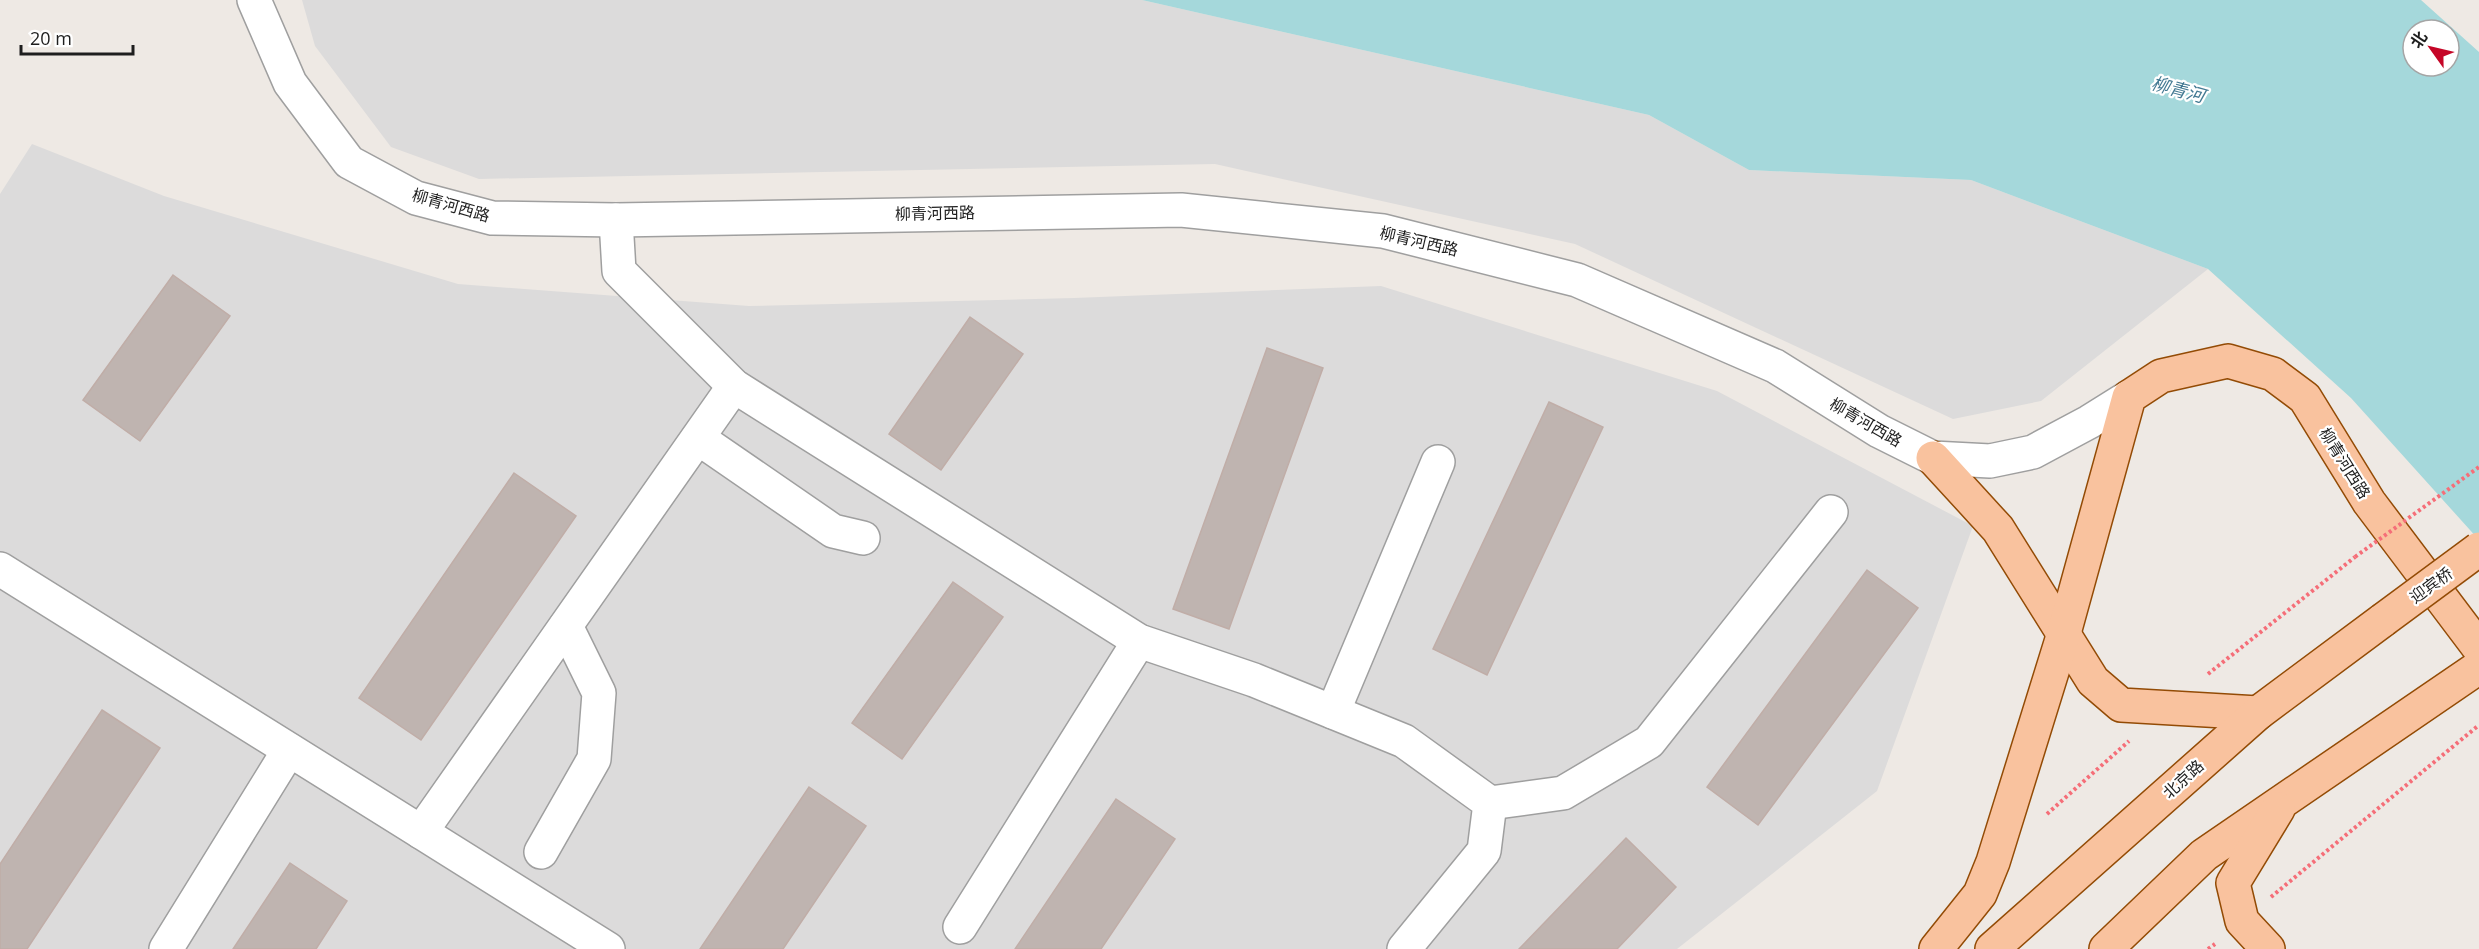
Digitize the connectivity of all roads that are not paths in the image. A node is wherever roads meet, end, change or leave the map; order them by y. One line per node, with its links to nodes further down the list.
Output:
1 (254, 0): 2 (street, 柳青河西路)
2 (616, 220): 3 (street); 6 (street, 柳青河西路)
3 (734, 386): 5 (street); 15 (street)
4 (2129, 397): 6 (street, 柳青河西路); 14 (main road); 16 (main road, 柳青河西路)
5 (698, 438): 9 (street); 13 (street)
6 (1933, 458): 14 (main road)
7 (1438, 462): 18 (street)
8 (1831, 512): 22 (street)
9 (863, 538)
10 (2479, 549): 12 (main road, 迎宾桥, bridge)
11 (0, 569): 20 (street)
12 (2383, 620): 19 (main road, 北京路)
13 (566, 626): 23 (street); 24 (street)
14 (2064, 633): 19 (main road); 29 (main road)
15 (1139, 642): 18 (street); 25 (street)
16 (2479, 648)
17 (2479, 667): 21 (main road)
18 (1333, 712): 22 (street)
19 (2258, 713): 30 (main road, 北京路)
20 (289, 750): 23 (street); 26 (street)
21 (2286, 797): 31 (main road); 32 (main road)
22 (1490, 803): 28 (street)
23 (422, 832): 27 (street)
24 (541, 852)
25 (960, 927)
26 (166, 949)
27 (608, 949)
28 (1404, 949)
29 (1936, 949)
30 (1992, 949)
31 (2106, 949)
32 (2268, 949)

